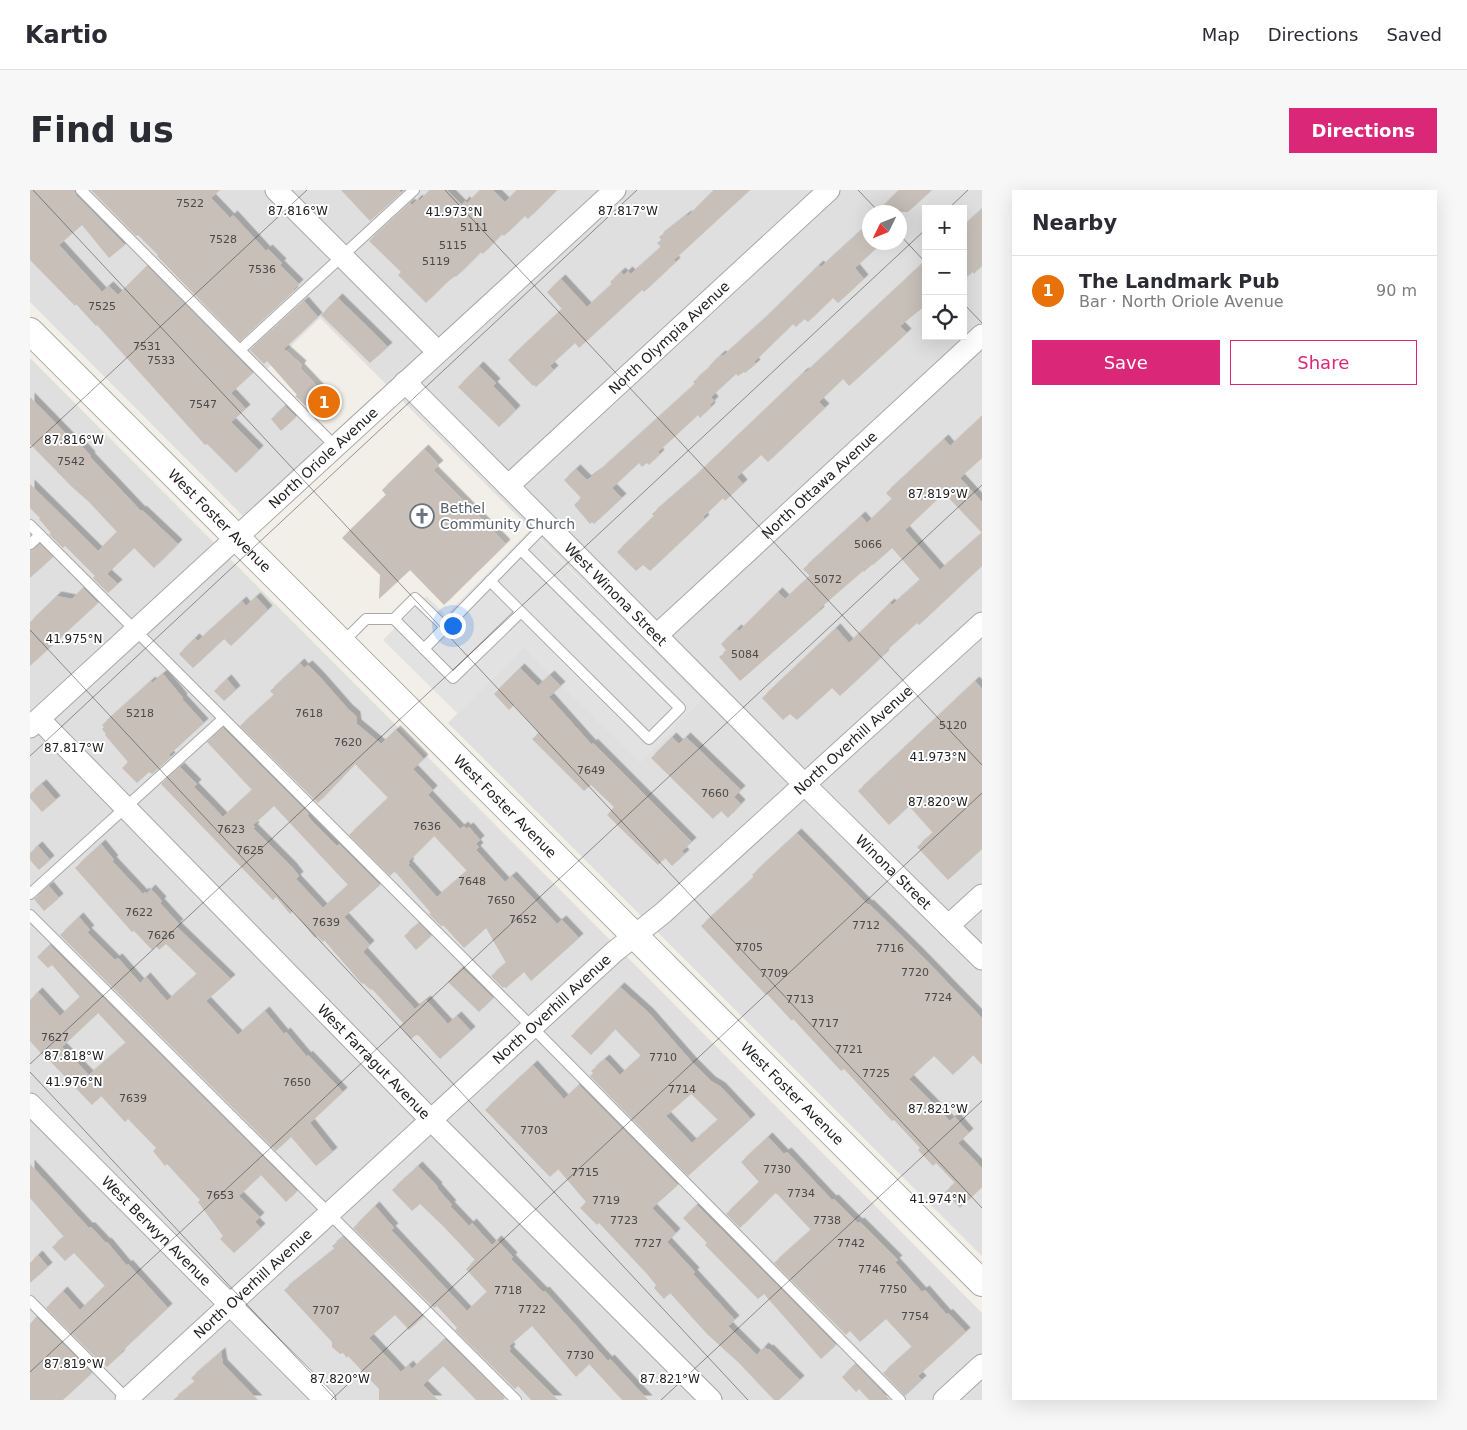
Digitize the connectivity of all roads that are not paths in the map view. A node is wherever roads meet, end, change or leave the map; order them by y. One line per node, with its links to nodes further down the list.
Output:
1 (81, 190): 9 (lane)
2 (276, 190): 6 (street)
3 (414, 190): 6 (lane)
4 (615, 190): 10 (street, North Oriole Avenue)
5 (829, 190): 13 (street, North Olympia Avenue)
6 (342, 256): 9 (lane); 10 (street)
7 (982, 335): 26 (street, North Ottawa Avenue)
8 (34, 342): 17 (street, West Foster Avenue)
9 (240, 350): 12 (lane)
10 (438, 352): 11 (street, North Oriole Avenue)
11 (405, 382): 12 (street, North Oriole Avenue); 13 (street, West Winona Street)
12 (336, 446): 17 (street, North Oriole Avenue)
13 (508, 486): 14 (street, West Winona Street)
14 (546, 524): 19 (lane); 26 (street, West Winona Street)
15 (30, 525): 16 (lane)
16 (40, 535): 18 (lane); 25 (lane)
17 (236, 538): 25 (street, North Oriole Avenue); 27 (street, West Foster Avenue)
18 (30, 544)
19 (520, 550): 20 (lane); 21 (lane)
20 (490, 581): 21 (lane); 24 (lane)
21 (521, 612): 28 (lane)
22 (394, 619): 24 (lane); 27 (lane); 28 (lane)
23 (982, 623): 31 (street, North Overhill Avenue)
24 (445, 627): 28 (lane)
25 (135, 631): 29 (lane); 30 (street, North Oriole Avenue)
26 (657, 635): 31 (street, West Winona Street)
27 (342, 643): 37 (street, West Foster Avenue)
28 (424, 649)
29 (223, 718): 32 (lane); 39 (lane)
30 (35, 723): 32 (street, West Farragut Avenue)
31 (805, 786): 36 (street, Winona Street); 37 (street, North Overhill Avenue)
32 (125, 807): 33 (lane); 41 (street, West Farragut Avenue)
33 (30, 894)
34 (982, 895): 36 (street)
35 (30, 915): 42 (lane)
36 (948, 926): 38 (street, Winona Street)
37 (635, 936): 39 (street, North Overhill Avenue); 43 (street, West Foster Avenue)
38 (982, 959)
39 (532, 1028): 41 (street, North Overhill Avenue); 51 (lane)
40 (30, 1104): 45 (street, West Berwyn Avenue)
41 (431, 1120): 42 (street, North Overhill Avenue); 50 (street, West Farragut Avenue)
42 (329, 1213): 45 (street, North Overhill Avenue); 49 (lane)
43 (982, 1282)
44 (30, 1301): 47 (lane)
45 (230, 1305): 47 (street, North Overhill Avenue); 48 (street, West Berwyn Avenue)
46 (982, 1365): 52 (street)
47 (127, 1400)
48 (325, 1400)
49 (516, 1400)
50 (711, 1400)
51 (900, 1400)
52 (944, 1400)

